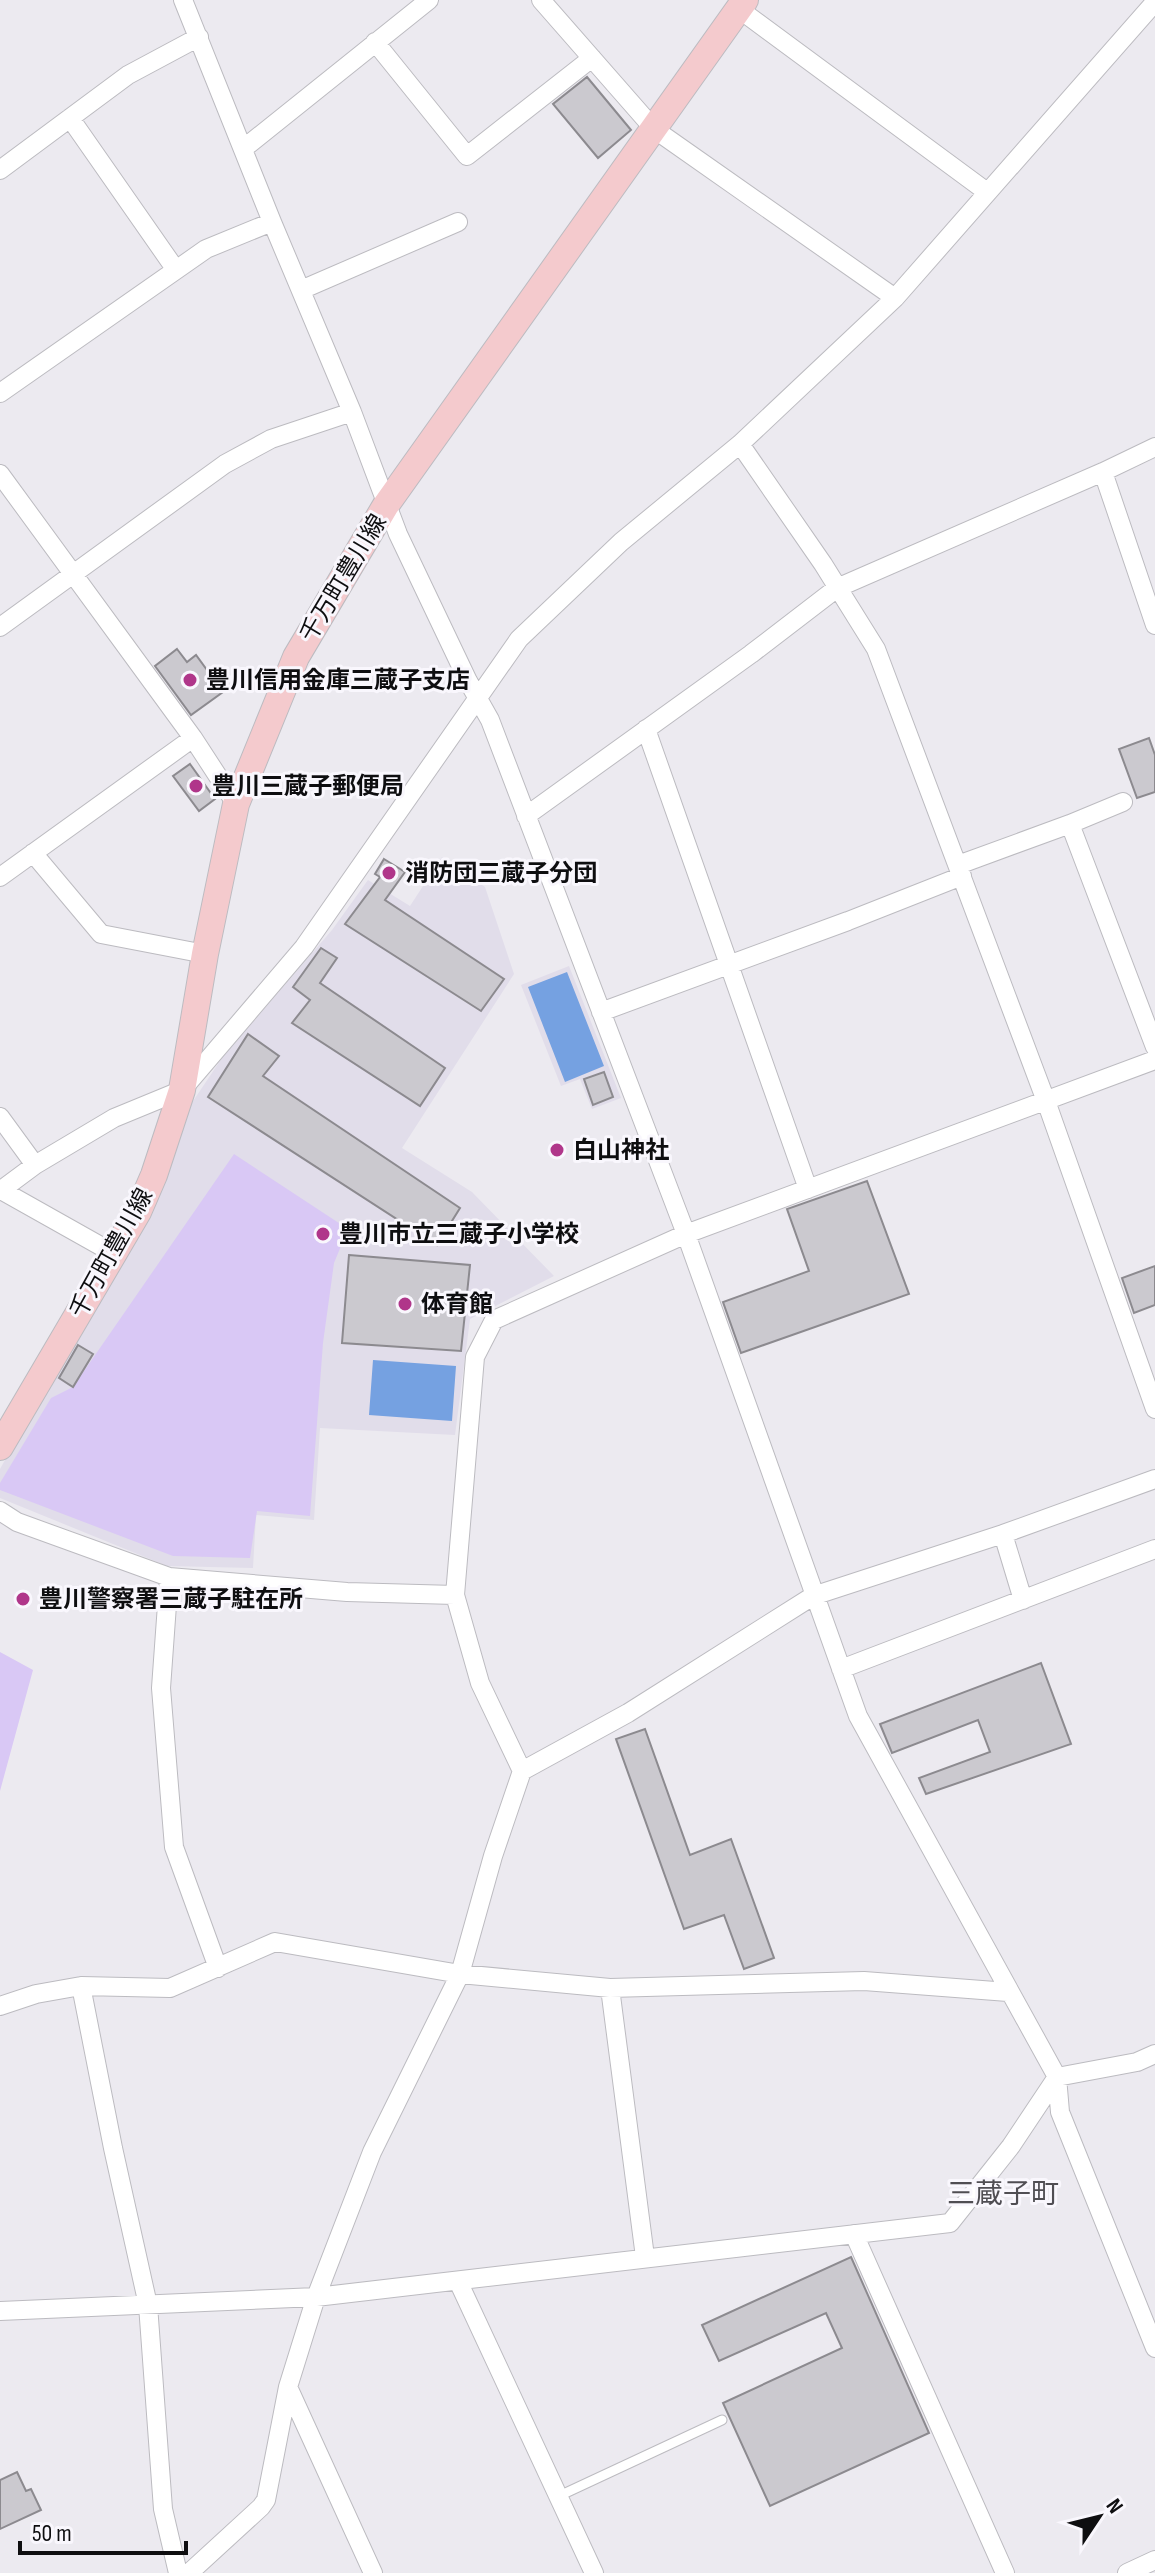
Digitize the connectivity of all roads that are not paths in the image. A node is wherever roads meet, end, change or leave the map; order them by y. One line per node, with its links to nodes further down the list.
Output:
1 (183, 0): 6 (street)
2 (429, 0): 7 (street)
3 (541, 0): 8 (street)
4 (1155, 2): 13 (street)
5 (742, 5): 10 (main road, 千万町豊川線); 13 (street)
6 (199, 37): 9 (street); 11 (street)
7 (375, 42): 8 (street); 11 (street)
8 (592, 58): 10 (street)
9 (70, 118): 12 (street); 16 (street)
10 (654, 129): 18 (street); 25 (main road, 千万町豊川線)
11 (243, 149): 14 (street)
12 (0, 170)
13 (987, 192): 18 (street)
14 (272, 222): 16 (street); 17 (street)
15 (458, 222): 17 (street)
16 (176, 270): 19 (street)
17 (301, 290): 20 (street)
18 (895, 298): 21 (street)
19 (0, 393)
20 (352, 412): 25 (street); 26 (street)
21 (740, 444): 27 (street); 30 (street)
22 (1155, 447): 23 (street)
23 (1103, 472): 27 (street); 28 (street)
24 (0, 474): 26 (street)
25 (386, 505): 30 (street); 34 (main road, 千万町豊川線)
26 (72, 575): 29 (street); 32 (street)
27 (837, 588): 31 (street); 38 (street)
28 (1155, 625)
29 (0, 627)
30 (478, 696): 35 (street); 45 (street)
31 (646, 729): 35 (street); 41 (street)
32 (193, 738): 34 (street); 37 (street)
33 (1123, 802): 36 (street)
34 (236, 804): 40 (main road, 千万町豊川線)
35 (526, 816): 42 (street)
36 (1070, 824): 38 (street); 43 (street)
37 (33, 853): 39 (street); 40 (street)
38 (960, 870): 41 (street); 46 (street)
39 (0, 877)
40 (205, 954): 45 (main road, 千万町豊川線)
41 (730, 965): 42 (street); 49 (street)
42 (601, 1012): 51 (street)
43 (1155, 1047)
44 (1155, 1060): 46 (street)
45 (182, 1090): 48 (street); 52 (main road, 千万町豊川線)
46 (1046, 1101): 49 (street); 53 (street)
47 (0, 1117): 48 (street)
48 (35, 1165): 50 (street)
49 (808, 1189): 51 (street)
50 (0, 1190): 52 (street)
51 (686, 1234): 60 (street); 61 (street)
52 (113, 1253): 54 (main road, 千万町豊川線)
53 (1155, 1409)
54 (0, 1447)
55 (1155, 1479): 57 (street)
56 (0, 1511): 59 (street)
57 (1003, 1534): 61 (street); 62 (street)
58 (1155, 1549): 62 (street)
59 (169, 1577): 60 (street); 65 (street)
60 (455, 1595): 64 (street)
61 (813, 1596): 63 (street); 64 (street)
62 (1023, 1600): 63 (street)
63 (841, 1669): 69 (street)
64 (522, 1771): 66 (street)
65 (218, 1968): 66 (street); 67 (street)
66 (460, 1974): 68 (street); 76 (street)
67 (81, 1986): 70 (street); 77 (street)
68 (610, 1988): 69 (street); 74 (street)
69 (1008, 1992): 72 (street)
70 (0, 2006)
71 (1155, 2054): 72 (street)
72 (1057, 2077): 73 (street); 79 (street)
73 (854, 2234): 74 (street); 88 (street)
74 (645, 2257): 75 (street)
75 (458, 2281): 76 (street); 82 (street)
76 (316, 2297): 77 (street); 80 (street)
77 (148, 2305): 78 (street); 84 (street)
78 (0, 2311)
79 (1155, 2348)
80 (288, 2387): 85 (street); 86 (street)
81 (722, 2420): 82 (lane)
82 (559, 2496): 87 (street)
83 (1155, 2560): 89 (street)
84 (178, 2573)
85 (189, 2573)
86 (373, 2573)
87 (594, 2573)
88 (1005, 2573)
89 (1127, 2573)

